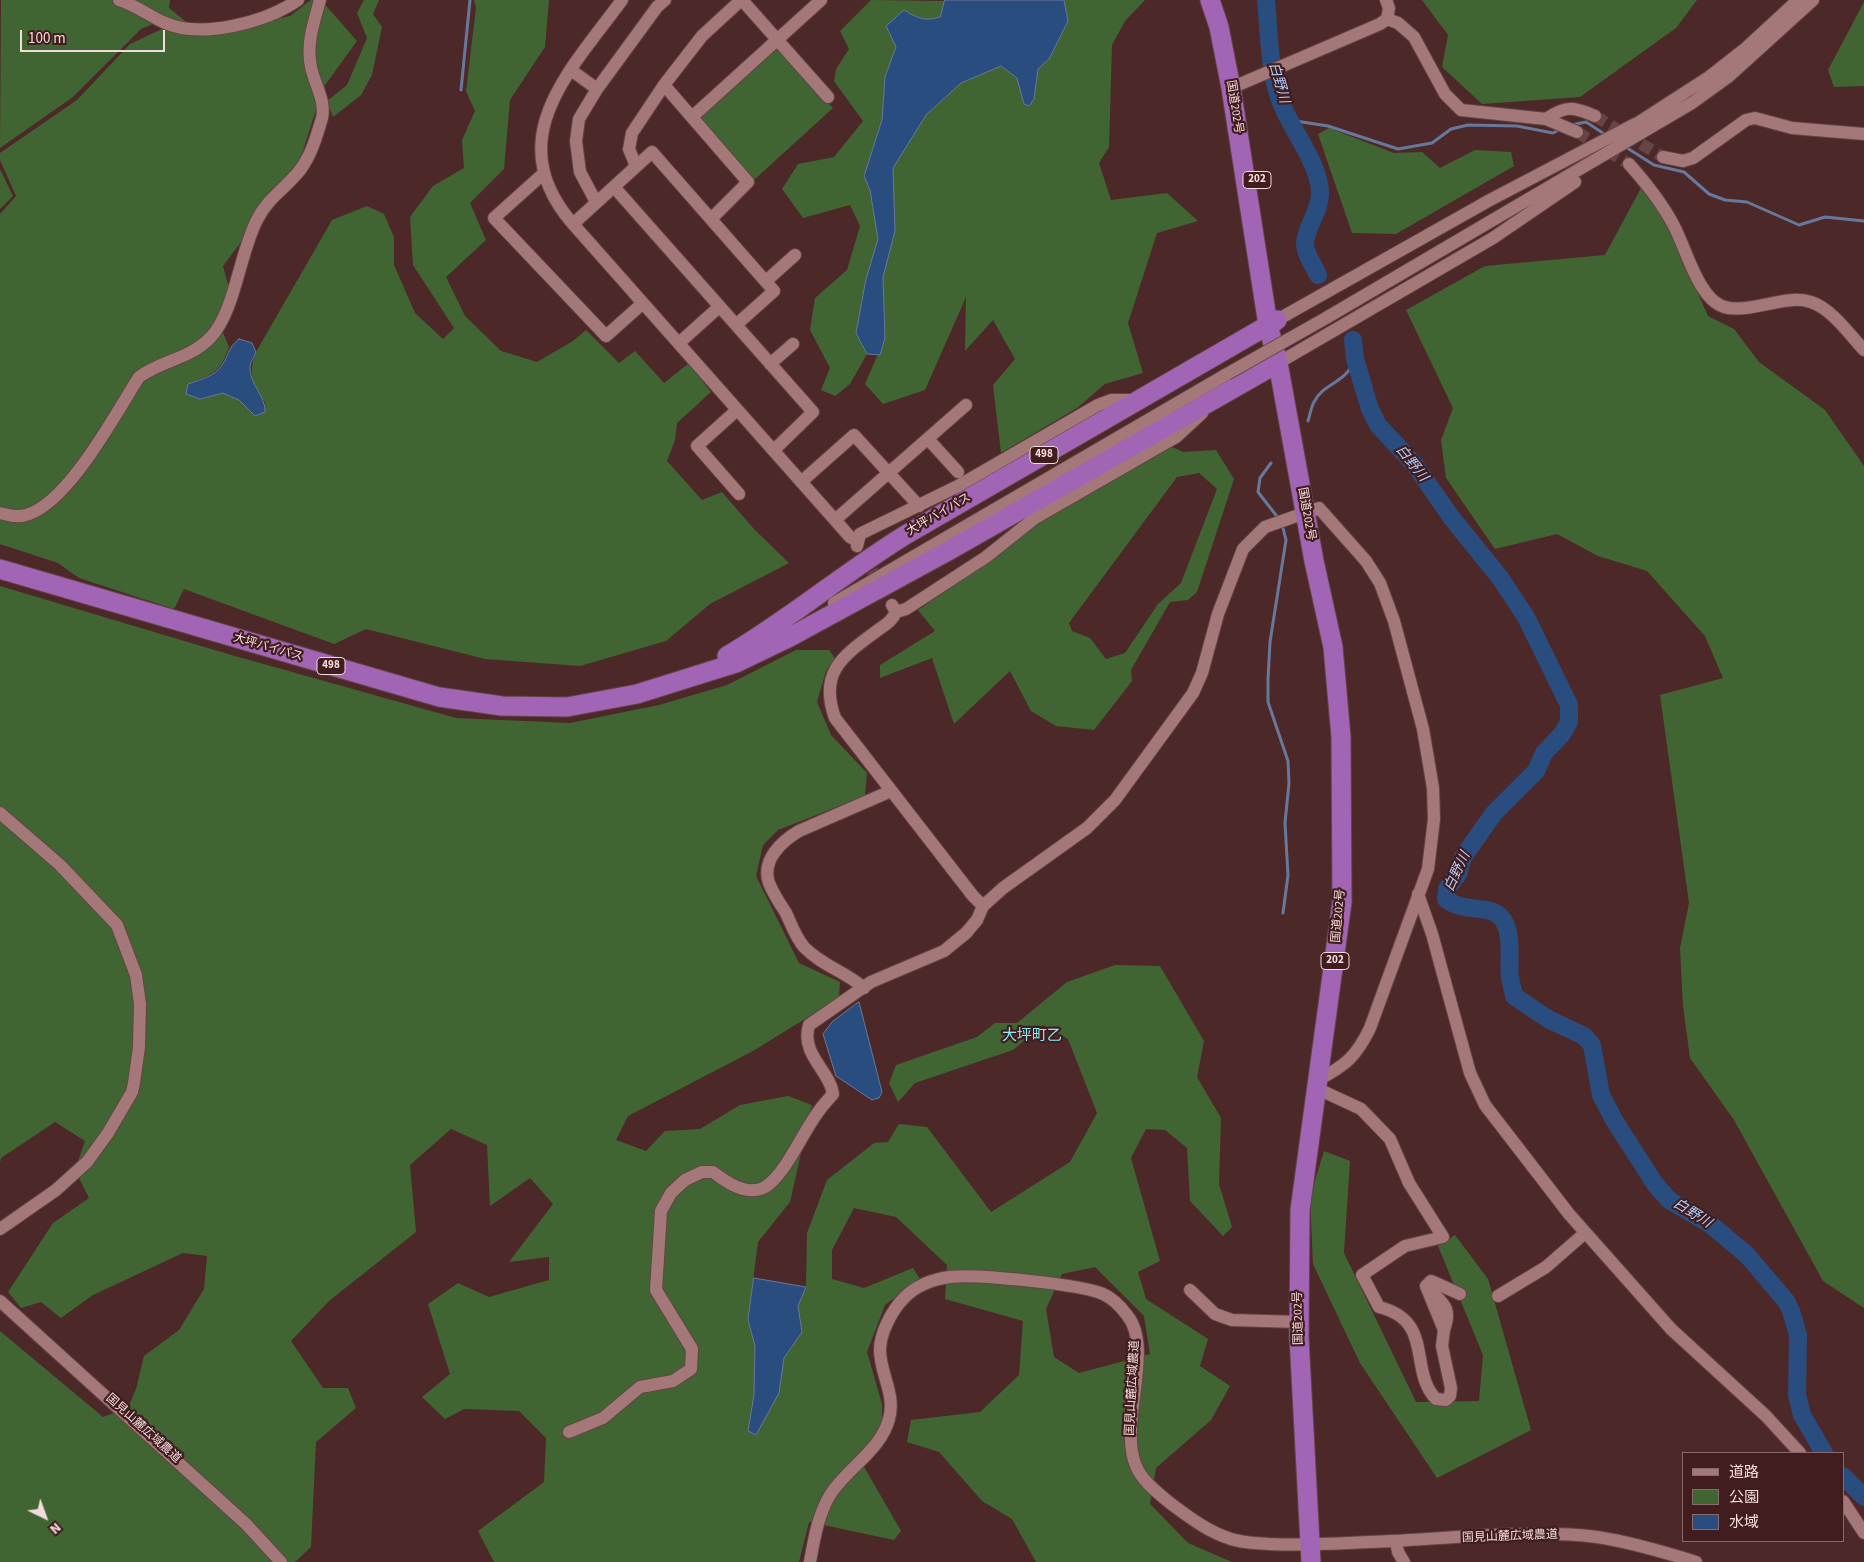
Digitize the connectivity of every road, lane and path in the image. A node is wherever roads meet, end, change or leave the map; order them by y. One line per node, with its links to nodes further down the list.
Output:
1 (119, 0): 2 (street)
2 (298, 0)
3 (320, 0): 59 (street)
4 (622, 0): 15 (street)
5 (665, 0): 18 (street)
6 (821, 0): 14 (street)
7 (1210, 0): 17 (highway, 国道202号 / 202)
8 (1222, 0): 17 (highway, 国道202号 / 202)
9 (1386, 0): 13 (street)
10 (1798, 0): 24 (street)
11 (1813, 0): 23 (street)
12 (738, 1): 14 (street); 16 (street)
13 (1388, 18): 17 (street); 22 (street)
14 (777, 40): 19 (street); 21 (street)
15 (571, 70): 18 (street); 30 (street)
16 (664, 85): 21 (street); 29 (street)
17 (1237, 85): 40 (highway, 国道202号 / 202)
18 (597, 89): 33 (street)
19 (828, 97)
20 (1595, 116): 22 (street)
21 (692, 117): 34 (street)
22 (1546, 119): 25 (street)
23 (1659, 123): 32 (street); 45 (street)
24 (1635, 124): 32 (street); 40 (street)
25 (1577, 132)
26 (1864, 134): 27 (street)
27 (1663, 157)
28 (1629, 164): 44 (street)
29 (636, 166): 31 (street); 34 (street)
30 (543, 174): 35 (street); 38 (street)
31 (614, 187): 33 (street); 39 (street)
32 (1550, 188): 62 (street, bridge)
33 (596, 202): 35 (street)
34 (711, 219): 37 (street)
35 (573, 224): 38 (street)
36 (795, 255): 37 (street)
37 (766, 281): 41 (street)
38 (643, 303): 42 (street)
39 (719, 307): 41 (street); 42 (street)
40 (1273, 323): 45 (highway, 国道202号 / 202); 48 (highway, 大坪バイパス / 498)
41 (736, 325): 46 (street)
42 (679, 343): 50 (street)
43 (793, 344): 46 (street)
44 (1864, 350)
45 (1278, 362): 47 (highway, 大坪バイパス / 498); 58 (highway, 国道202号 / 202)
46 (770, 364): 52 (street)
47 (1220, 395): 62 (highway, 大坪バイパス / 498); 64 (street)
48 (1139, 400): 57 (street); 63 (highway, 大坪バイパス / 498)
49 (966, 405): 51 (street)
50 (737, 410): 52 (street); 56 (street)
51 (928, 438): 53 (street); 54 (street)
52 (774, 450): 55 (street)
53 (889, 472): 55 (street); 57 (street); 60 (street)
54 (958, 472)
55 (801, 482): 60 (street)
56 (738, 494)
57 (918, 506): 60 (street)
58 (1306, 512): 66 (street); 67 (street); 69 (highway, 国道202号 / 202)
59 (0, 513)
60 (835, 520)
61 (0, 569): 63 (highway, 大坪バイパス / 498)
62 (669, 685): 63 (highway, 大坪バイパス / 498)
63 (600, 702)
64 (890, 791): 67 (street); 68 (street)
65 (0, 813): 70 (street)
66 (1418, 894): 69 (street); 71 (street)
67 (983, 906): 68 (street)
68 (864, 988): 77 (street)
69 (1318, 1085): 73 (street); 76 (highway, 国道202号 / 202)
70 (0, 1229)
71 (1585, 1233): 74 (street); 78 (street)
72 (1190, 1290): 76 (street)
73 (1460, 1294)
74 (1498, 1296)
75 (0, 1301): 83 (street, 国見山麓広域農道)
76 (1299, 1322): 82 (highway, 国道202号 / 202)
77 (569, 1432)
78 (1799, 1452)
79 (1844, 1503): 80 (street)
80 (1864, 1533)
81 (1396, 1541): 82 (street, 国見山麓広域農道); 85 (street); 86 (street, 国見山麓広域農道)
82 (1311, 1554): 84 (street, 国見山麓広域農道)
83 (281, 1562)
84 (810, 1562)
85 (1404, 1562)
86 (1696, 1562)

